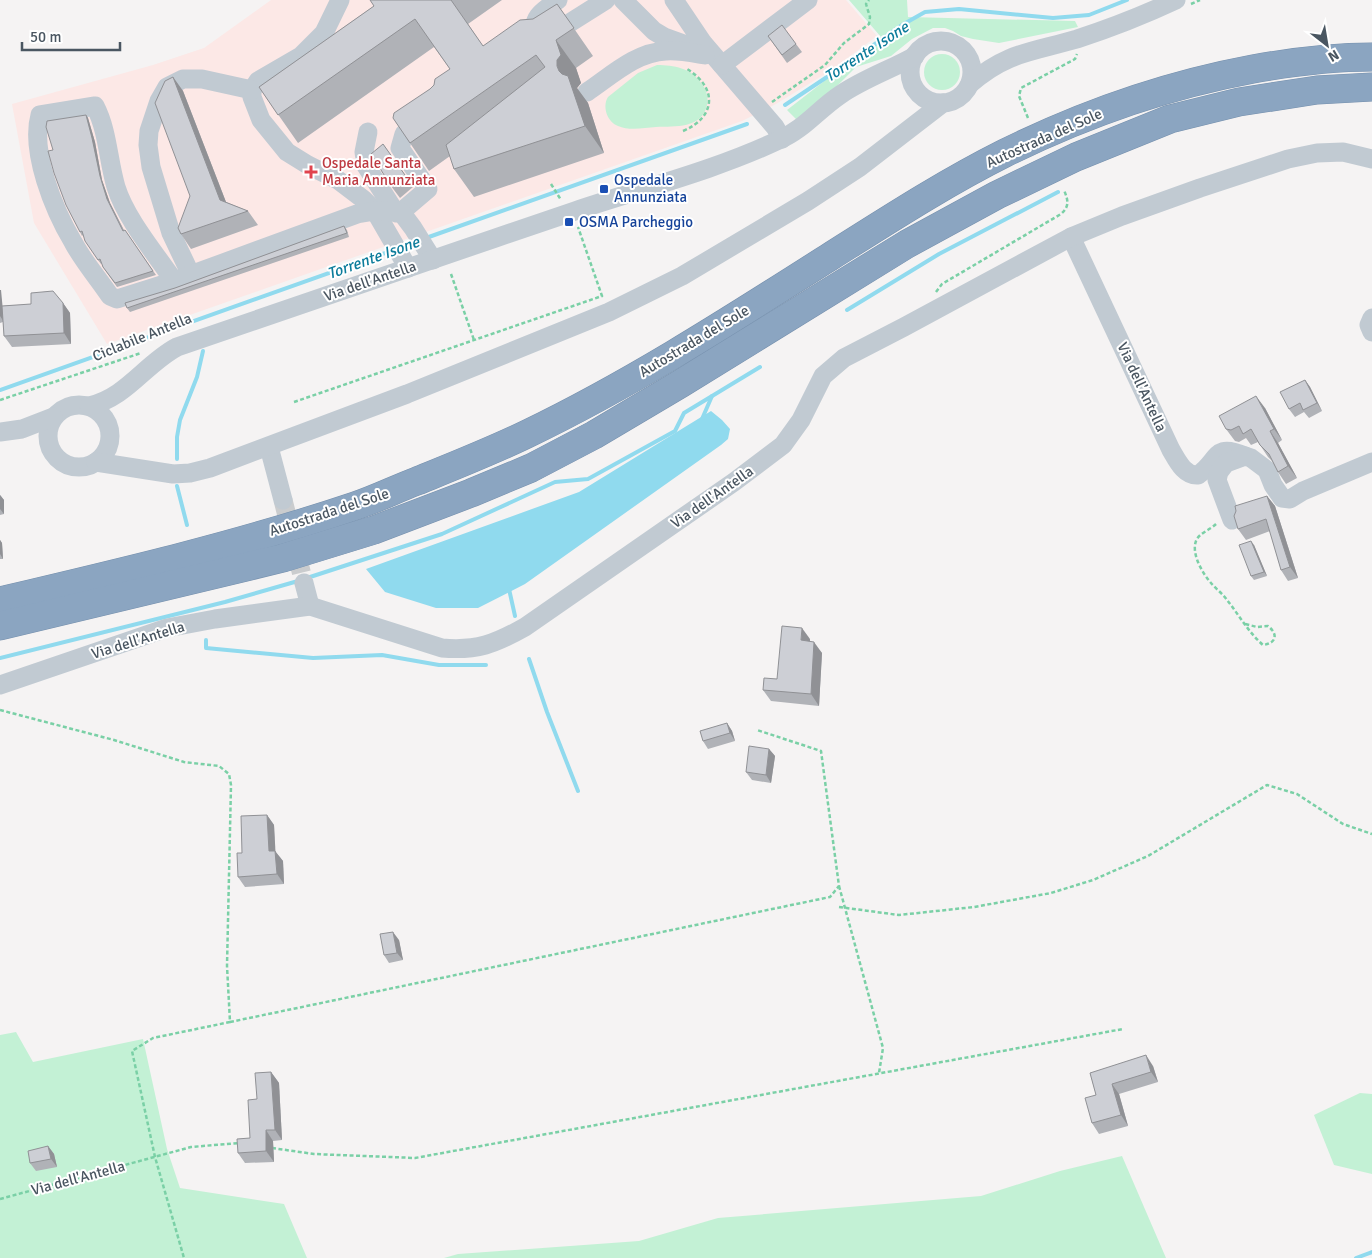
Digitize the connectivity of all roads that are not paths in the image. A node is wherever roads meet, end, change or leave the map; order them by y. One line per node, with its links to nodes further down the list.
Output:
1 (340, 0): 19 (street)
2 (558, 0): 3 (street)
3 (606, 0)
4 (623, 0): 9 (street)
5 (636, 0): 9 (street)
6 (674, 0): 15 (street)
7 (808, 0): 15 (street)
8 (1176, 0): 10 (street, Via dell'Antella)
9 (686, 45): 12 (street)
10 (1030, 51): 11 (street, Via dell'Antella); 17 (street, Via dell'Antella)
11 (965, 52): 13 (street, Via dell'Antella); 17 (street)
12 (706, 55): 15 (street); 21 (street)
13 (915, 56): 16 (street, Via dell'Antella); 20 (street)
14 (1372, 57): 51 (highway, Autostrada del Sole)
15 (722, 65): 25 (street)
16 (866, 79): 20 (street, Via dell'Antella); 25 (street, Via dell'Antella)
17 (970, 84): 22 (street, Via dell'Antella)
18 (1372, 87): 53 (highway, Autostrada del Sole)
19 (252, 90): 28 (street); 33 (street)
20 (917, 91): 22 (street, Via dell'Antella); 26 (street)
21 (587, 92)
22 (943, 102): 26 (street)
23 (443, 107): 29 (street)
24 (368, 132): 29 (street)
25 (782, 139): 31 (street, Via dell'Antella)
26 (885, 148): 42 (street, Via dell'Antella)
27 (1372, 159): 30 (street, Via dell'Antella)
28 (375, 211): 29 (street); 32 (street); 33 (street)
29 (398, 213): 31 (street)
30 (1071, 237): 44 (street, Via dell'Antella); 52 (street, Via dell'Antella)
31 (429, 253): 32 (street, Via dell'Antella)
32 (405, 262): 36 (street, Via dell'Antella)
33 (182, 278): 33 (street)
34 (1372, 318): 35 (street)
35 (1372, 332)
36 (126, 388): 37 (street, Via dell'Antella); 39 (street, Via dell'Antella)
37 (89, 406): 38 (street, Via dell'Antella); 39 (street)
38 (53, 417): 40 (street, Via dell'Antella); 43 (street)
39 (106, 420): 41 (street)
40 (3, 432): 43 (street, Via dell'Antella)
41 (110, 439): 45 (street); 47 (street)
42 (269, 447): 47 (street, Via dell'Antella); 48 (street)
43 (50, 449): 45 (street, Via dell'Antella)
44 (1245, 456): 46 (street, Via dell'Antella); 49 (street)
45 (96, 462): 47 (street, Via dell'Antella)
46 (1372, 462)
47 (144, 469)
48 (282, 500)
49 (1224, 520)
50 (304, 583): 52 (street)
51 (0, 600)
52 (310, 606): 54 (street, Via dell'Antella)
53 (0, 626)
54 (0, 685)

